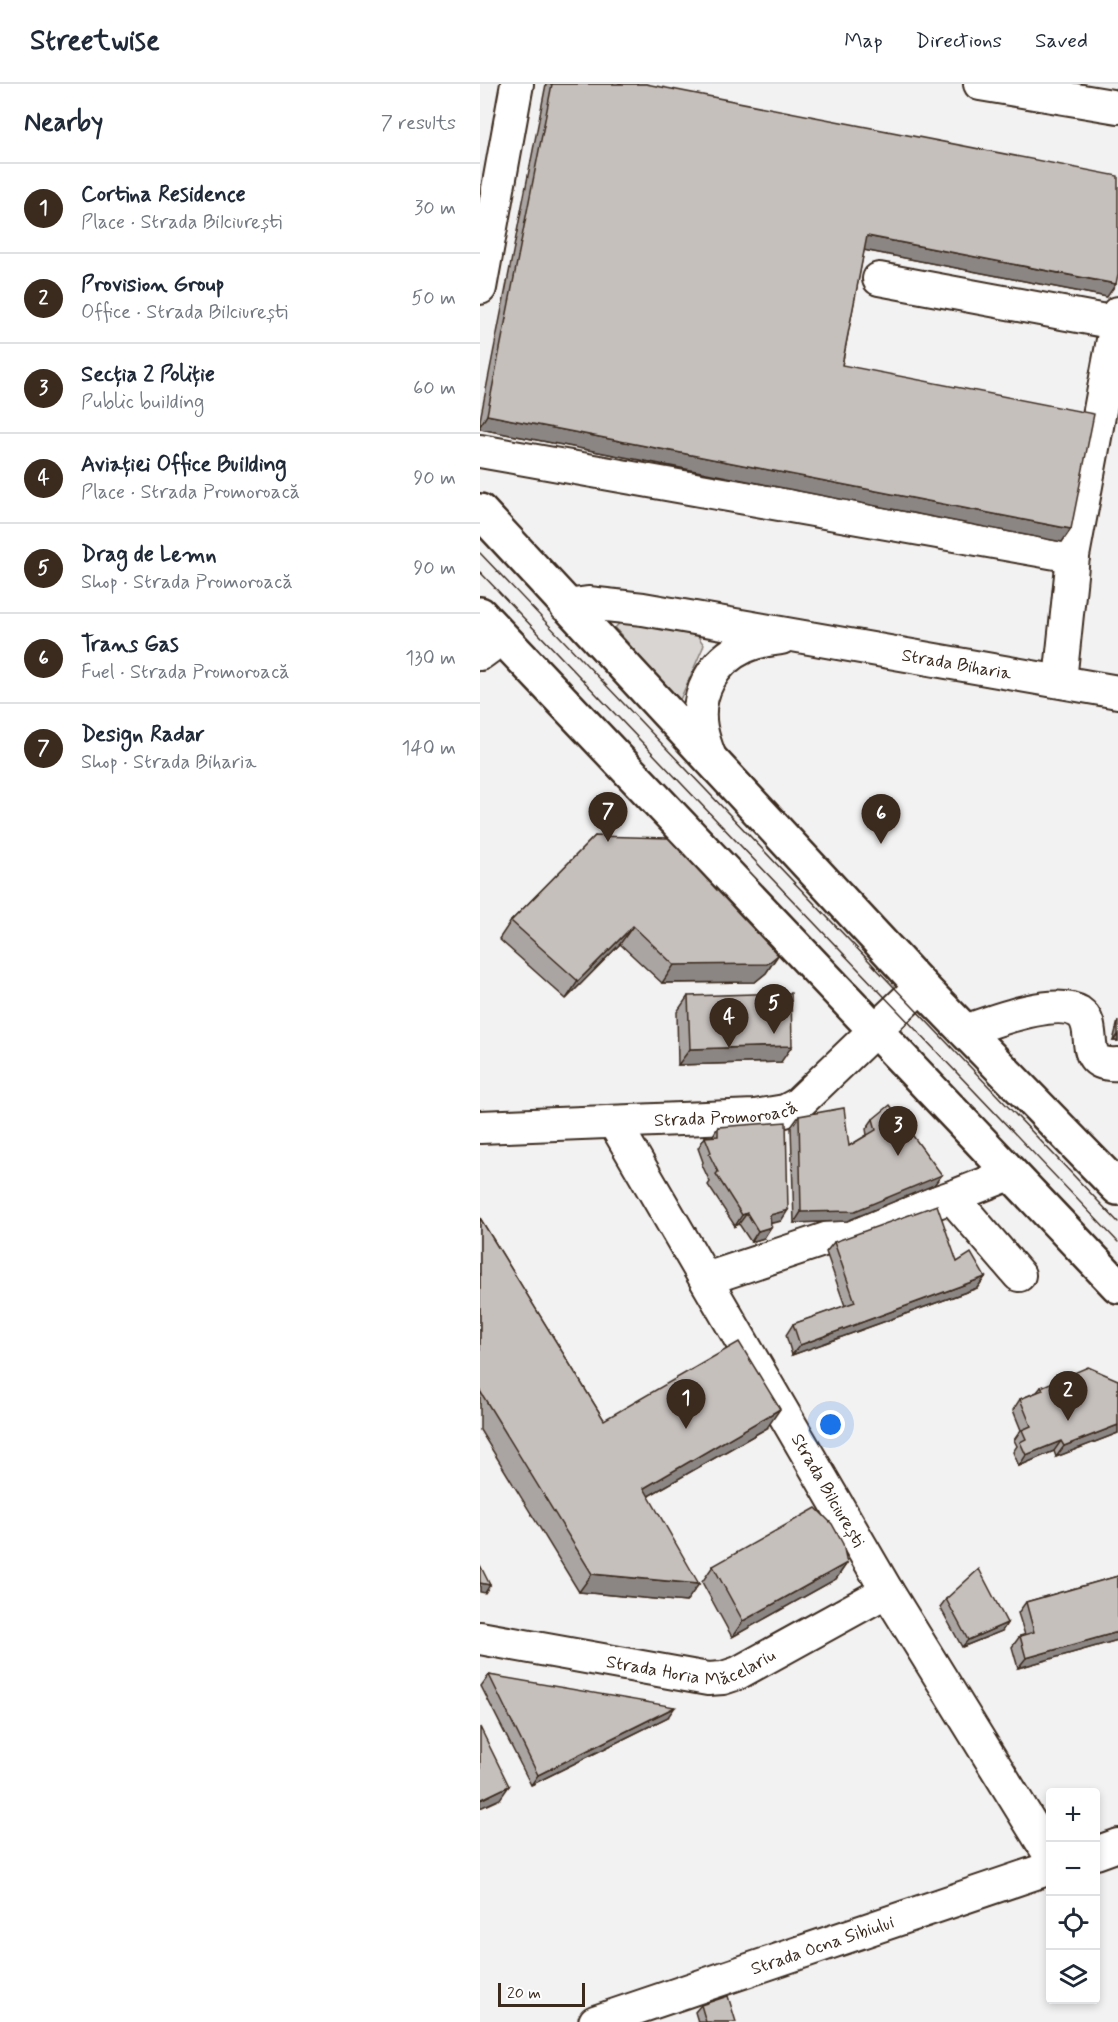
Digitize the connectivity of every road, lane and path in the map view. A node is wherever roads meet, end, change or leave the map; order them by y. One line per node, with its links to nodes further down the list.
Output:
1 (517, 84): 5 (street)
2 (980, 84): 3 (street)
3 (1118, 107)
4 (879, 279): 6 (street)
5 (480, 288)
6 (1117, 318): 9 (street)
7 (480, 451): 9 (street)
8 (480, 511): 10 (main road)
9 (1073, 556): 14 (street)
10 (566, 606): 12 (street, Strada Biharia); 16 (main road)
11 (480, 614): 13 (main road)
12 (796, 636): 14 (street, Strada Biharia); 16 (street, Strada Biharia)
13 (491, 646): 18 (main road)
14 (1060, 681): 15 (street, Strada Biharia)
15 (1118, 692)
16 (711, 760): 17 (main road)
17 (921, 986): 18 (street, Strada Promoroacă); 19 (main road)
18 (873, 1030): 21 (street, Strada Promoroacă); 23 (main road)
19 (965, 1031): 20 (street); 24 (main road)
20 (1118, 1064)
21 (614, 1122): 22 (street, Strada Promoroacă); 27 (street, Strada Bilciurești)
22 (480, 1127)
23 (1010, 1174): 25 (street); 28 (main road)
24 (1118, 1188)
25 (952, 1197): 26 (street); 27 (street)
26 (1019, 1275)
27 (706, 1279): 29 (street, Strada Bilciurești)
28 (1118, 1287)
29 (888, 1592): 30 (street, Strada Horia Măcelariu); 32 (street, Strada Bilciurești)
30 (480, 1638)
31 (1118, 1845): 33 (street)
32 (1046, 1849)
33 (1100, 1851)
34 (1046, 1869): 35 (street, Strada Ocna Sibiului)
35 (595, 2022)

